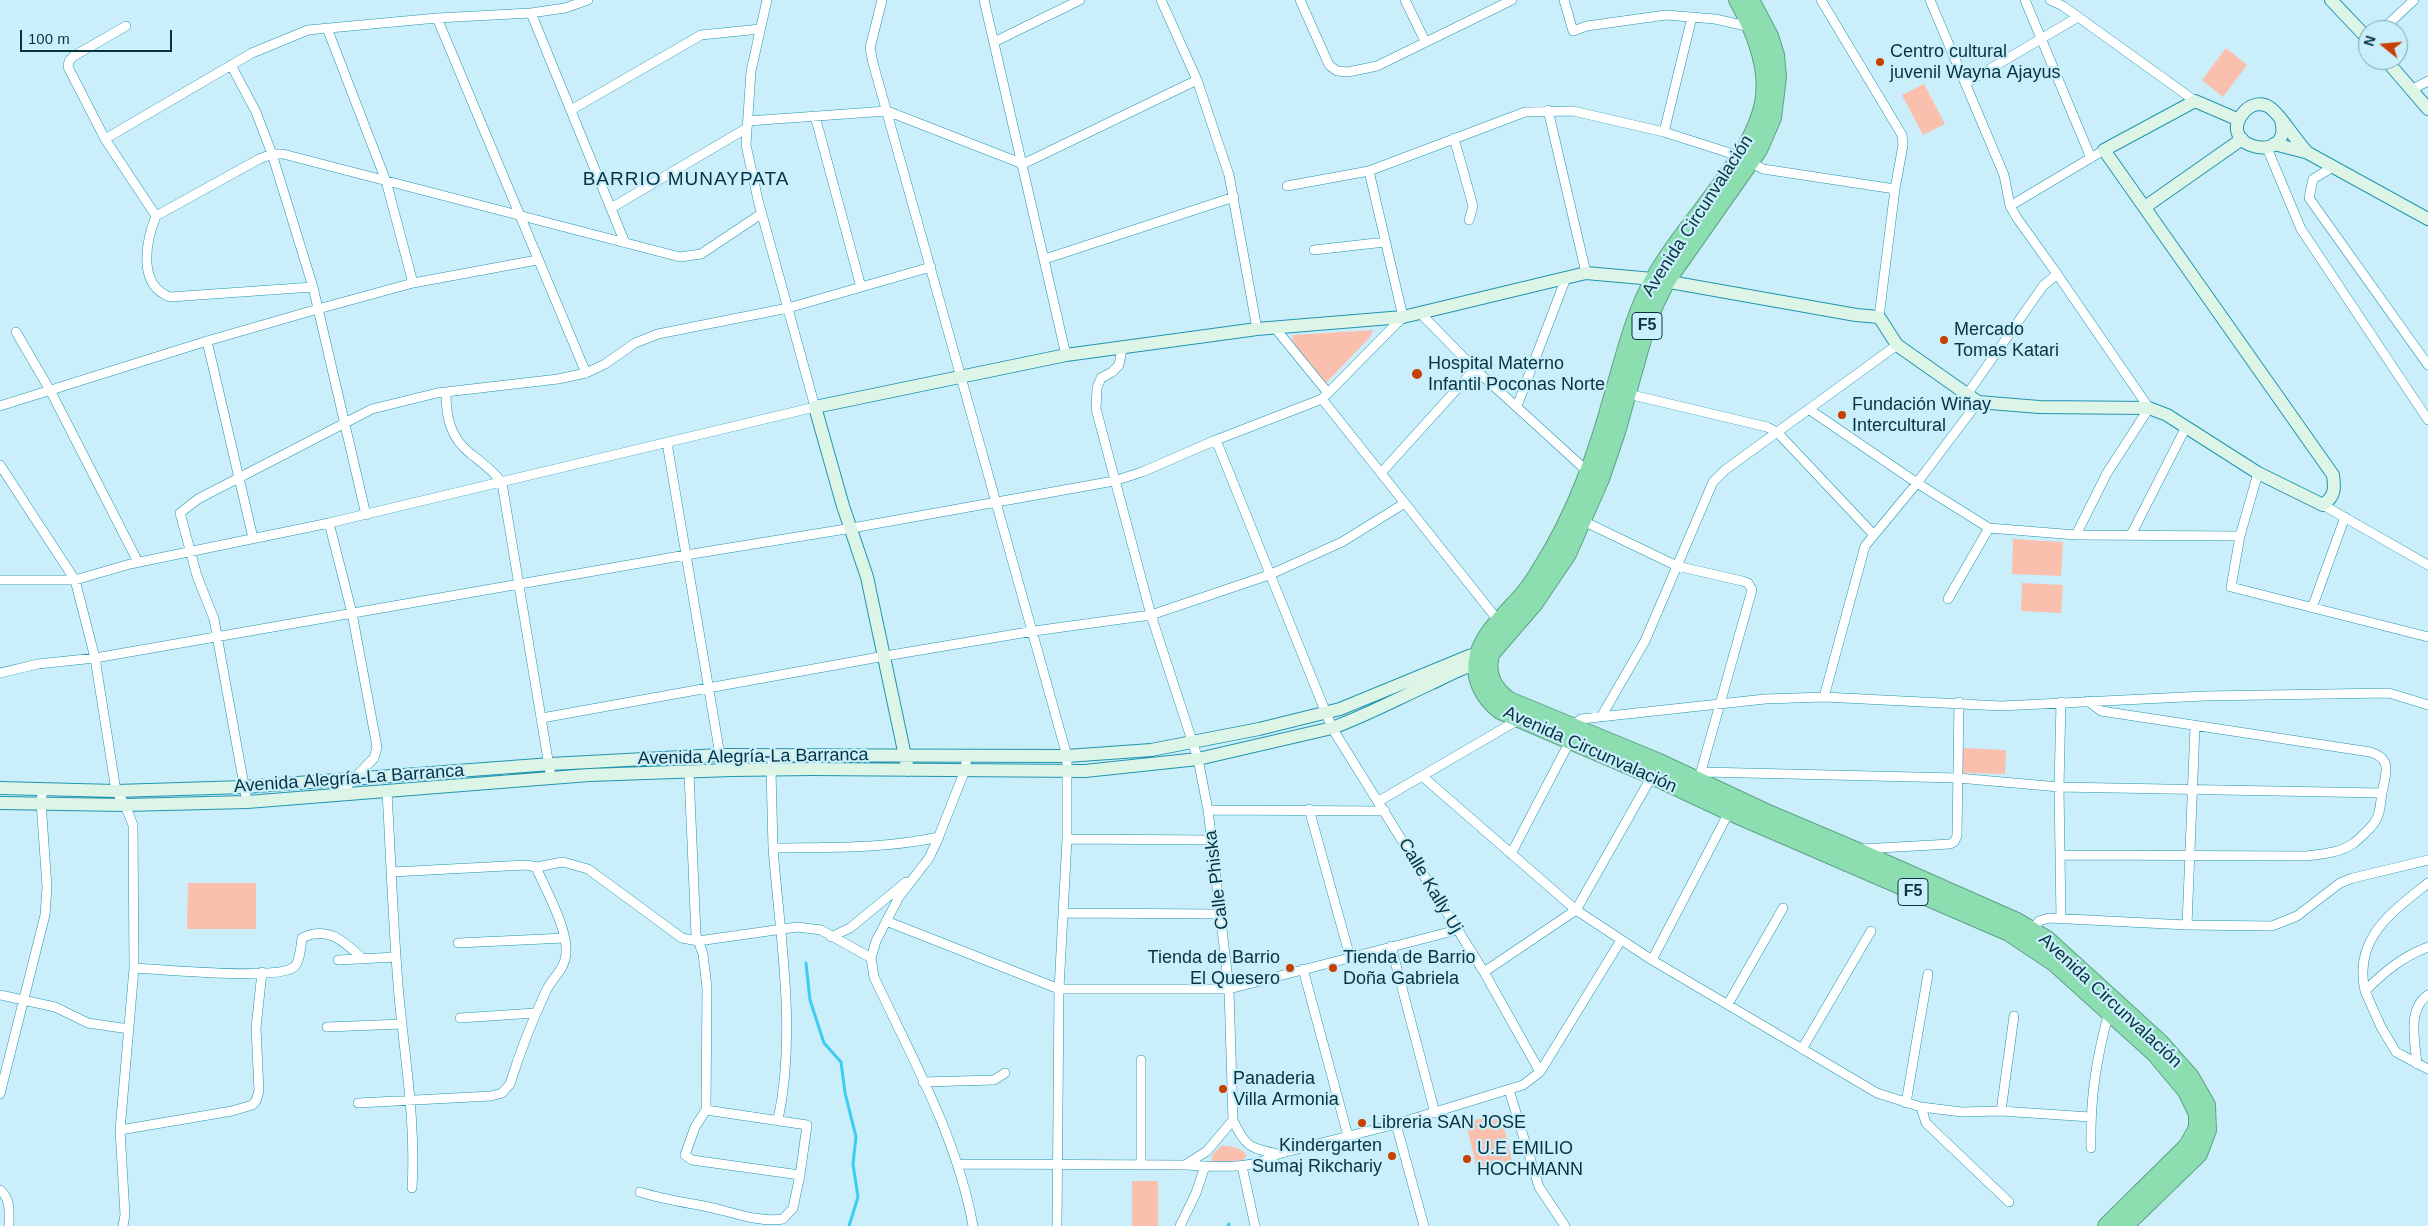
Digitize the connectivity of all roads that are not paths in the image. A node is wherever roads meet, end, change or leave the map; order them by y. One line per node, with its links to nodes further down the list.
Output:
1 (588, 0): 18 (street)
2 (767, 0): 27 (street)
3 (882, 0): 41 (street)
4 (984, 0): 30 (street)
5 (1080, 0): 30 (street)
6 (1161, 0): 33 (street)
7 (1300, 0): 29 (street)
8 (1405, 0): 29 (street)
9 (1512, 0): 29 (street)
10 (1564, 0): 19 (street)
11 (1821, 0): 61 (street)
12 (1930, 0): 35 (street)
13 (2025, 0): 28 (street)
14 (2050, 0): 20 (street)
15 (2331, 0): 26 (street)
16 (2414, 0): 22 (street)
17 (1749, 3): 24 (highway, Avenida Circunvalación / F5); 55 (highway, Avenida Circunvalación / F5)
18 (531, 13): 21 (street); 39 (street)
19 (1692, 17): 24 (street); 46 (street)
20 (2078, 17): 28 (street); 37 (street)
21 (437, 18): 25 (street); 68 (street)
22 (2393, 20)
23 (126, 26): 48 (street)
24 (1751, 27): 55 (highway, Avenida Circunvalación / F5)
25 (327, 28): 31 (street); 59 (street)
26 (2358, 28)
27 (760, 29): 39 (street); 45 (street)
28 (2041, 39): 35 (street); 54 (street)
29 (1425, 41)
30 (994, 42): 56 (street)
31 (231, 66): 48 (street); 53 (street)
32 (2394, 70): 36 (street)
33 (1197, 80): 56 (street); 62 (street)
34 (2428, 81): 36 (street)
35 (1966, 84): 63 (street)
36 (2411, 90): 38 (street)
37 (2194, 101): 43 (street); 51 (street)
38 (2428, 109)
39 (571, 110): 65 (street)
40 (1548, 110): 46 (street); 47 (street); 77 (street)
41 (887, 111): 42 (street); 56 (street); 76 (street)
42 (815, 116): 45 (street); 83 (street)
43 (2239, 120): 44 (street); 49 (street)
44 (2281, 120): 50 (street); 52 (street)
45 (748, 124): 65 (street); 66 (street)
46 (1664, 132): 55 (street)
47 (1454, 138): 58 (street); 70 (street)
48 (105, 139): 67 (street)
49 (2242, 139): 50 (street); 64 (street)
50 (2271, 146): 52 (street); 110 (street)
51 (2104, 150): 54 (street); 64 (street)
52 (2308, 153): 57 (street)
53 (272, 154): 59 (street); 67 (street); 82 (street)
54 (2092, 158): 63 (street)
55 (1744, 160): 61 (street); 80 (highway, Avenida Circunvalación / F5)
56 (1023, 164): 74 (street)
57 (2332, 167): 69 (street); 96 (street)
58 (1369, 171): 60 (street); 71 (street)
59 (386, 181): 68 (street); 81 (street)
60 (1287, 186)
61 (1895, 190): 88 (street)
62 (1234, 197): 74 (street); 90 (street)
63 (2010, 206): 78 (street)
64 (2145, 206): 126 (street)
65 (611, 208): 72 (street)
66 (762, 214): 72 (street); 85 (street)
67 (156, 216): 82 (street)
68 (519, 216): 72 (street); 75 (street)
69 (2428, 218)
70 (1469, 220)
71 (1385, 242): 73 (street); 87 (street)
72 (626, 243)
73 (1314, 250)
74 (1045, 259): 95 (street)
75 (537, 260): 81 (street); 98 (street)
76 (932, 267): 83 (street); 99 (street)
77 (1586, 273): 79 (street); 80 (street)
78 (2057, 274): 104 (street); 108 (street)
79 (1566, 278): 86 (street); 106 (street)
80 (1660, 280): 88 (street); 102 (highway, Avenida Circunvalación / F5)
81 (414, 283): 84 (street)
82 (313, 287): 84 (street)
83 (861, 287): 85 (street)
84 (318, 308): 92 (street); 111 (street)
85 (788, 308): 98 (street); 107 (street)
86 (1420, 313): 87 (street); 97 (street)
87 (1403, 317): 89 (street); 103 (street)
88 (1880, 317): 93 (street)
89 (1274, 328): 90 (street); 103 (street)
90 (1258, 329): 94 (street)
91 (16, 332): 100 (street)
92 (207, 340): 100 (street); 120 (street)
93 (1897, 345): 104 (street); 109 (street)
94 (1122, 349): 95 (street); 121 (street, Calle Phiska)
95 (1066, 355): 99 (street)
96 (2428, 365)
97 (1476, 369): 106 (street); 119 (street)
98 (586, 373): 101 (street)
99 (962, 377): 107 (street); 124 (street)
100 (51, 392): 105 (street); 140 (street)
101 (446, 392): 111 (street); 122 (street)
102 (1621, 392): 113 (street); 117 (highway, Avenida Circunvalación / F5); 129 (highway, Avenida Circunvalación / F5)
103 (1325, 396): 114 (street); 119 (street)
104 (1973, 398): 108 (street); 123 (street)
105 (0, 406)
106 (1517, 406): 117 (street)
107 (815, 407): 115 (street); 131 (street)
108 (2149, 408): 112 (street); 134 (street)
109 (1810, 410): 113 (street); 123 (street)
110 (2428, 420)
111 (344, 422): 120 (street); 127 (street)
112 (2186, 427): 118 (street); 135 (street)
113 (1777, 432): 133 (street); 142 (street)
114 (1216, 440): 121 (street); 143 (street, Calle Kally Uj)
115 (667, 443): 122 (street); 139 (street)
116 (0, 465): 145 (street)
117 (1588, 472): 129 (highway, Avenida Circunvalación / F5)
118 (2258, 472): 126 (street); 136 (street)
119 (1381, 473): 125 (street)
120 (239, 476): 137 (street); 138 (street)
121 (1114, 481): 124 (street); 150 (street, Calle Phiska)
122 (502, 483): 127 (street); 146 (street)
123 (1918, 483): 132 (street); 133 (street)
124 (997, 500): 131 (street); 152 (street)
125 (1405, 503): 143 (street); 151 (street)
126 (2323, 505): 128 (street)
127 (366, 515): 130 (street)
128 (2345, 517): 141 (street); 148 (street)
129 (1577, 518): 142 (street); 151 (highway, Avenida Circunvalación / F5)
130 (329, 523): 137 (street); 149 (street)
131 (852, 528): 139 (street); 155 (street)
132 (1989, 528): 134 (street); 147 (street)
133 (1874, 535): 160 (street)
134 (2076, 535): 135 (street)
135 (2131, 535): 136 (street)
136 (2240, 536): 148 (street)
137 (253, 538): 138 (street)
138 (189, 552): 140 (street); 153 (street)
139 (686, 555): 146 (street); 159 (street)
140 (138, 562): 145 (street)
141 (2428, 565)
142 (1677, 566): 164 (street); 168 (street)
143 (1269, 575): 150 (street); 166 (street, Calle Kally Uj)
144 (0, 580): 145 (street)
145 (75, 580): 156 (street)
146 (520, 584): 149 (street); 169 (street)
147 (1948, 600)
148 (2312, 608): 154 (street)
149 (352, 613): 153 (street); 192 (street)
150 (1151, 615): 152 (street); 173 (street, Calle Phiska)
151 (1503, 627): 157 (highway, Avenida Circunvalación / F5)
152 (1034, 631): 155 (street); 178 (street)
153 (217, 637): 156 (street); 193 (street)
154 (2428, 637)
155 (885, 656): 159 (street); 176 (street)
156 (95, 658): 158 (street); 198 (street)
157 (1484, 659): 166 (street, Avenida Alegría-La Barranca); 167 (highway, Avenida Circunvalación / F5); 171 (street, Avenida Alegría-La Barranca)
158 (0, 673)
159 (708, 688): 169 (street); 174 (street)
160 (1824, 698): 162 (street); 164 (street)
161 (2088, 701): 163 (street); 165 (street); 170 (street)
162 (1959, 702): 163 (street); 191 (street)
163 (2062, 702): 194 (street)
164 (1718, 704): 168 (street); 189 (street)
165 (2428, 705)
166 (1326, 713): 171 (street, Calle Kally Uj); 173 (street, Avenida Alegría-La Barranca)
167 (1521, 713): 172 (highway, Avenida Circunvalación / F5); 187 (street)
168 (1601, 717): 172 (street)
169 (542, 718): 180 (street)
170 (2195, 726): 197 (street); 200 (street)
171 (1332, 728): 179 (street, Avenida Alegría-La Barranca); 202 (street, Calle Kally Uj)
172 (1569, 736): 188 (highway, Avenida Circunvalación / F5); 189 (highway, Avenida Circunvalación / F5); 216 (street)
173 (1193, 743): 178 (street, Avenida Alegría-La Barranca); 179 (street, Calle Phiska)
174 (720, 755): 175 (street, Avenida Alegría-La Barranca); 180 (street, Avenida Alegría-La Barranca); 184 (street)
175 (773, 755): 176 (street, Avenida Alegría-La Barranca); 181 (street)
176 (906, 756): 177 (street, Avenida Alegría-La Barranca); 182 (street)
177 (967, 756): 178 (street, Avenida Alegría-La Barranca); 183 (street)
178 (1068, 756): 186 (street)
179 (1198, 760): 186 (street, Avenida Alegría-La Barranca); 208 (street, Calle Phiska)
180 (550, 764): 190 (street); 192 (street, Avenida Alegría-La Barranca)
181 (771, 770): 182 (street, Avenida Alegría-La Barranca); 184 (street, Avenida Alegría-La Barranca); 214 (street)
182 (908, 770): 183 (street, Avenida Alegría-La Barranca)
183 (965, 770): 186 (street, Avenida Alegría-La Barranca); 211 (street)
184 (720, 771): 185 (street, Avenida Alegría-La Barranca)
185 (689, 772): 190 (street, Avenida Alegría-La Barranca); 239 (street)
186 (1068, 772): 212 (street)
187 (1422, 776): 202 (street); 216 (street)
188 (1652, 776): 210 (highway, Avenida Circunvalación / F5); 226 (street)
189 (1700, 776): 191 (street); 215 (highway, Avenida Circunvalación / F5)
190 (551, 778): 199 (street, Avenida Alegría-La Barranca)
191 (1958, 778): 194 (street); 215 (street)
192 (350, 780): 193 (street, Avenida Alegría-La Barranca); 201 (street)
193 (244, 787): 198 (street, Avenida Alegría-La Barranca); 204 (street)
194 (2059, 787): 197 (street); 217 (street)
195 (0, 788): 196 (street, Avenida Alegría-La Barranca)
196 (43, 788): 198 (street, Avenida Alegría-La Barranca); 203 (street)
197 (2194, 789): 200 (street); 218 (street)
198 (116, 791): 206 (street)
199 (387, 792): 201 (street, Avenida Alegría-La Barranca); 222 (street)
200 (2382, 793): 218 (street)
201 (338, 795): 204 (street, Avenida Alegría-La Barranca)
202 (1379, 801): 209 (street, Calle Kally Uj)
203 (41, 802): 205 (street, Avenida Alegría-La Barranca); 206 (street, Avenida Alegría-La Barranca); 259 (street)
204 (248, 802): 206 (street, Avenida Alegría-La Barranca)
205 (0, 803)
206 (125, 805): 249 (street)
207 (1309, 809): 208 (street); 209 (street); 244 (street)
208 (1208, 810): 213 (street, Calle Phiska)
209 (1385, 811): 233 (street, Calle Kally Uj)
210 (1729, 812): 220 (highway, Avenida Circunvalación / F5); 248 (street)
211 (939, 837): 214 (street); 223 (street)
212 (1067, 839): 213 (street); 227 (street)
213 (1212, 840): 228 (street, Calle Phiska)
214 (773, 848): 232 (street)
215 (1854, 849): 220 (highway, Avenida Circunvalación / F5)
216 (1511, 854): 226 (street)
217 (2060, 855): 218 (street); 229 (street)
218 (2190, 855): 231 (street)
219 (2428, 860): 231 (street)
220 (1866, 862): 235 (highway, Avenida Circunvalación / F5)
221 (536, 867): 222 (street); 237 (street); 239 (street)
222 (392, 872): 243 (street)
223 (917, 872): 230 (street); 236 (street)
224 (2428, 883): 256 (street)
225 (1783, 908): 260 (street)
226 (1576, 910): 238 (street); 252 (street)
227 (1063, 914): 228 (street); 255 (street)
228 (1221, 914): 254 (street, Calle Phiska)
229 (2061, 919): 231 (street); 235 (street)
230 (886, 922): 245 (street); 255 (street)
231 (2187, 925)
232 (780, 929): 236 (street); 239 (street); 285 (street)
233 (1457, 930): 241 (street); 252 (street, Calle Kally Uj)
234 (1871, 931): 268 (street)
235 (2028, 935): 261 (highway, Avenida Circunvalación / F5); 312 (highway, Avenida Circunvalación / F5)
236 (831, 937): 245 (street)
237 (565, 938): 240 (street); 262 (street)
238 (1621, 940): 248 (street); 272 (street)
239 (698, 941): 281 (street)
240 (458, 943)
241 (1391, 946): 244 (street); 283 (street)
242 (2428, 947): 256 (street)
243 (396, 957): 246 (street); 265 (street)
244 (1350, 957): 250 (street)
245 (871, 958): 274 (street)
246 (363, 959): 247 (street); 251 (street)
247 (338, 960)
248 (1652, 960): 260 (street)
249 (134, 968): 251 (street); 267 (street)
250 (1302, 969): 254 (street); 289 (street)
251 (262, 972): 288 (street)
252 (1484, 972): 272 (street, Calle Kally Uj)
253 (1928, 974): 279 (street)
254 (1230, 989): 255 (street); 286 (street, Calle Phiska)
255 (1059, 990): 293 (street)
256 (2365, 992): 270 (street)
257 (2428, 995): 270 (street)
258 (0, 996): 259 (street)
259 (23, 1001): 267 (street); 276 (street)
260 (1728, 1004): 268 (street)
261 (2109, 1012): 284 (street); 311 (highway, Avenida Circunvalación / F5)
262 (536, 1013): 264 (street); 277 (street)
263 (2014, 1016): 282 (street)
264 (460, 1018)
265 (402, 1024): 266 (street); 277 (street)
266 (327, 1027)
267 (129, 1029): 288 (street)
268 (1802, 1049): 279 (street)
269 (1141, 1060): 294 (street)
270 (2417, 1064): 271 (street)
271 (2428, 1069)
272 (1540, 1072): 275 (street)
273 (1005, 1073): 274 (street)
274 (923, 1082): 292 (street)
275 (1509, 1090): 283 (street); 310 (street)
276 (0, 1094)
277 (412, 1100): 278 (street); 299 (street)
278 (358, 1103)
279 (1906, 1103): 280 (street)
280 (1921, 1107): 282 (street); 302 (street)
281 (706, 1110): 285 (street); 298 (street)
282 (2001, 1111): 284 (street)
283 (1435, 1113): 287 (street)
284 (2090, 1117): 290 (street)
285 (778, 1120): 298 (street)
286 (1233, 1120): 291 (street); 295 (street)
287 (1396, 1124): 289 (street); 309 (street)
288 (120, 1130): 304 (street)
289 (1348, 1136): 291 (street)
290 (2090, 1148)
291 (1278, 1154): 297 (street)
292 (958, 1164): 293 (street); 305 (street)
293 (1058, 1165): 294 (street); 306 (street)
294 (1141, 1165): 295 (street)
295 (1185, 1166): 296 (street)
296 (1206, 1166): 297 (street); 307 (street)
297 (1242, 1166): 308 (street)
298 (800, 1175): 301 (street)
299 (412, 1188)
300 (0, 1190): 303 (street)
301 (640, 1192)
302 (2009, 1202)
303 (9, 1226)
304 (122, 1226)
305 (973, 1226)
306 (1057, 1226)
307 (1180, 1226)
308 (1255, 1226)
309 (1424, 1226)
310 (1565, 1226)
311 (2106, 1226)
312 (2125, 1226)

